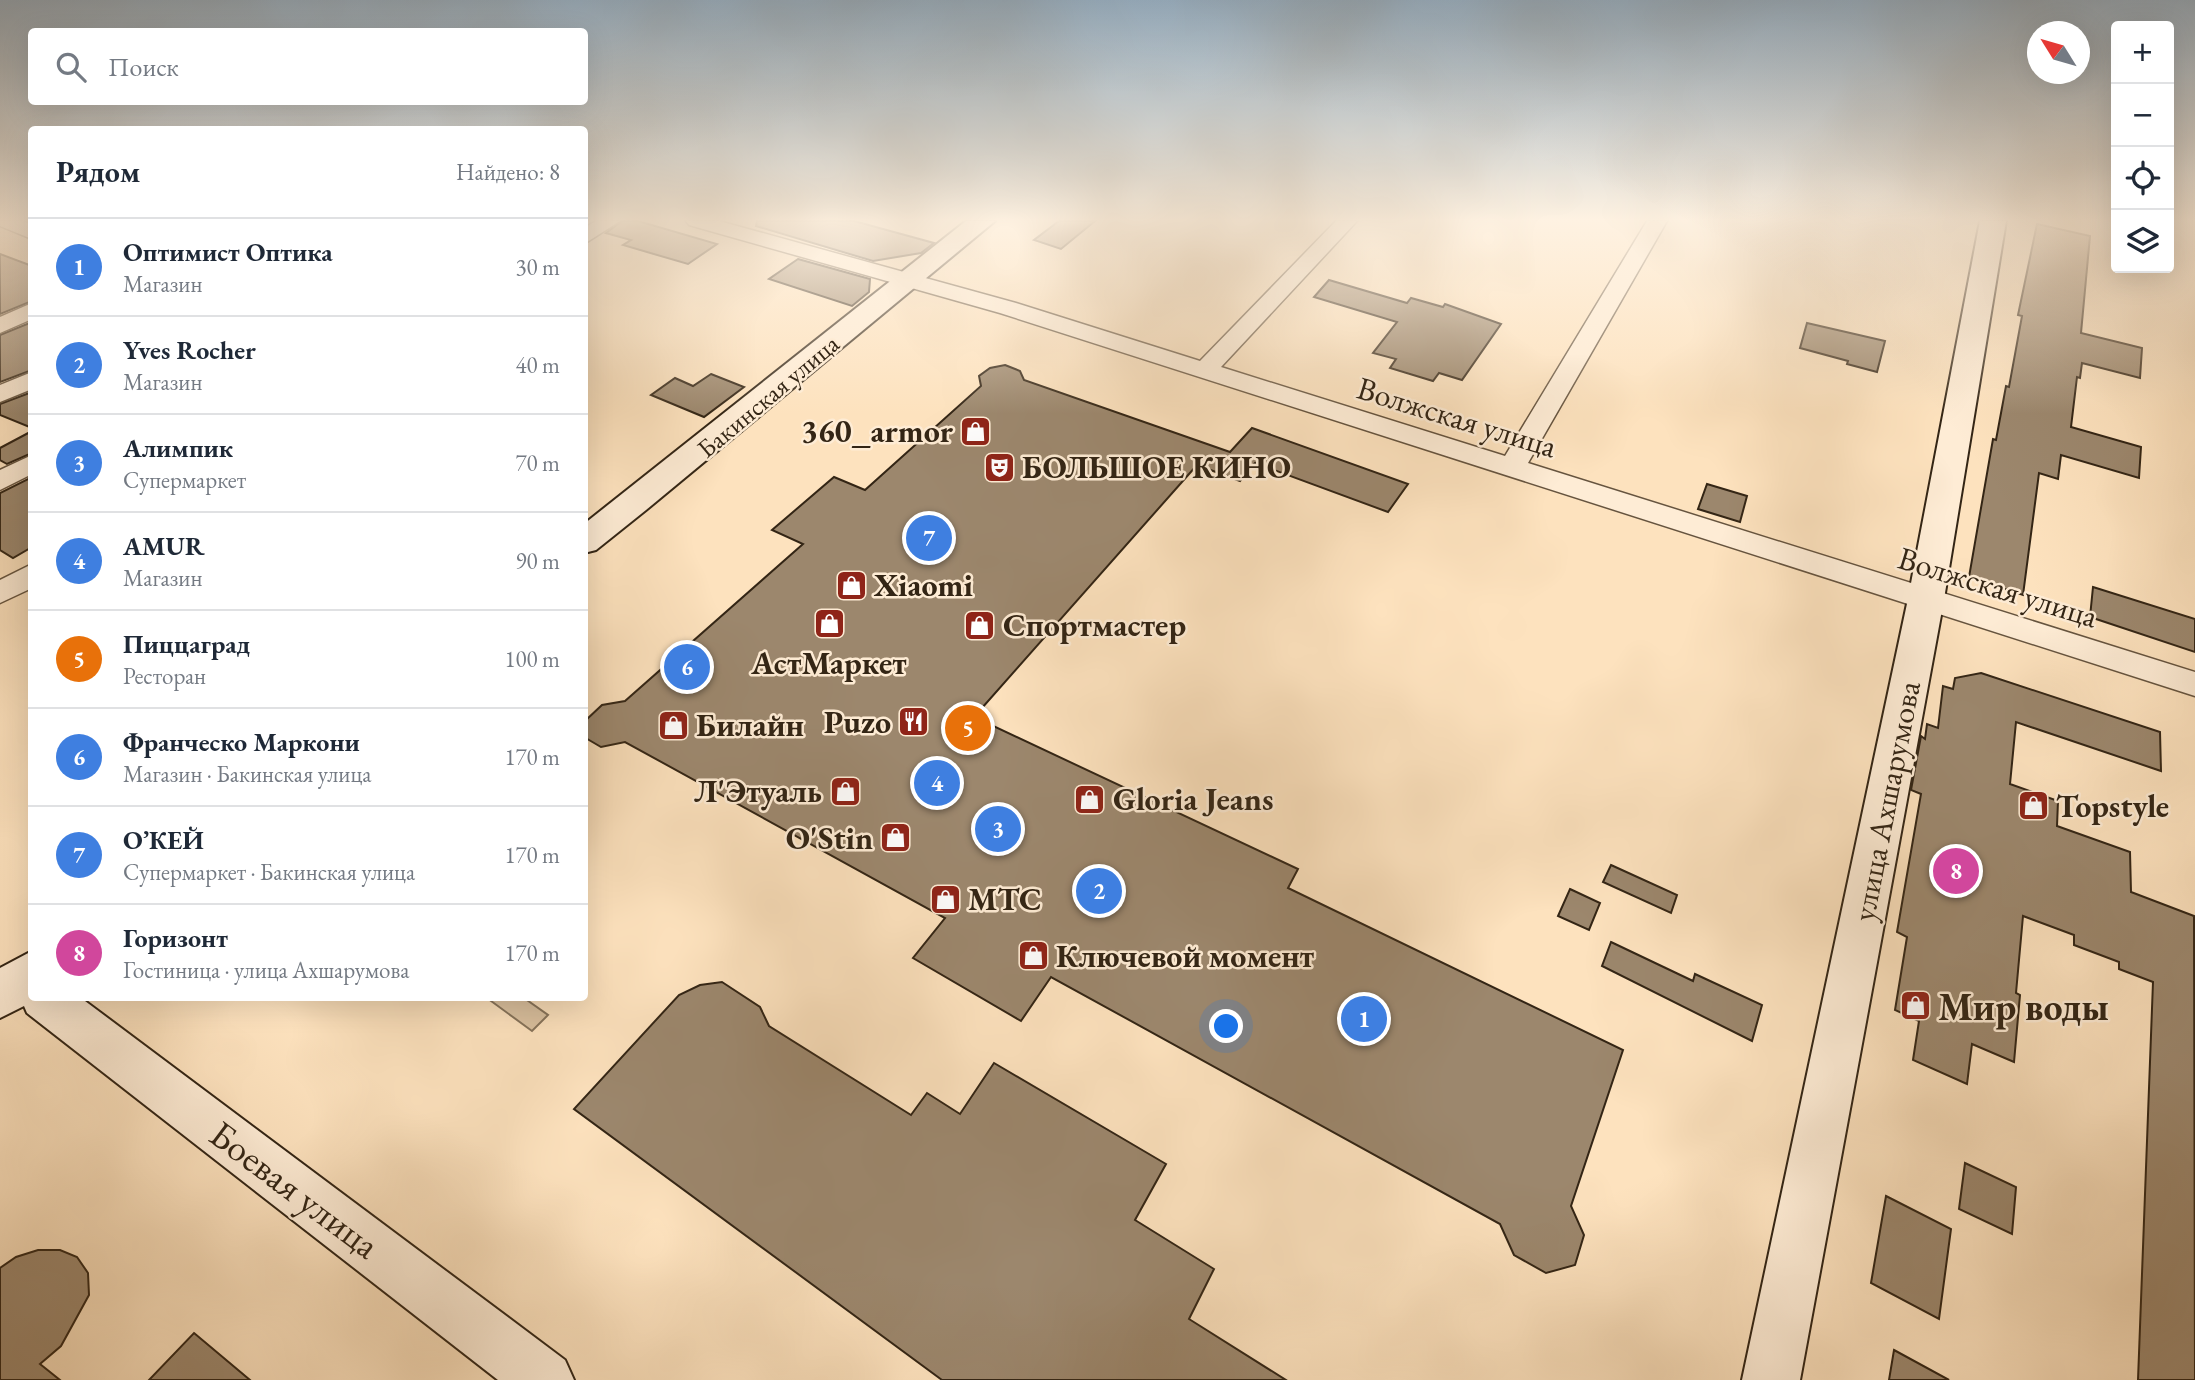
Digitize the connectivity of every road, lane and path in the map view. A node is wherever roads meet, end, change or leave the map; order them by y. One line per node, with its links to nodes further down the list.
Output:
1 (899, 285): 14 (street, Бакинская улица)
2 (926, 285): 8 (street, Волжская улица)
3 (1286, 285): 8 (street)
4 (1619, 285): 12 (street)
5 (1982, 285): 17 (street, улица Ахшарумова)
6 (28, 312): 7 (street)
7 (0, 326)
8 (1203, 372): 12 (street, Волжская улица)
9 (28, 381): 10 (street)
10 (0, 395)
11 (28, 465): 13 (street)
12 (1511, 469): 17 (street, Волжская улица)
13 (0, 481)
14 (588, 539)
15 (28, 576): 16 (street)
16 (0, 593)
17 (1926, 599): 18 (street, Волжская улица); 21 (street, улица Ахшарумова)
18 (2195, 684)
19 (45, 1001): 20 (street, Боевая улица)
20 (545, 1380)
21 (1771, 1380)

